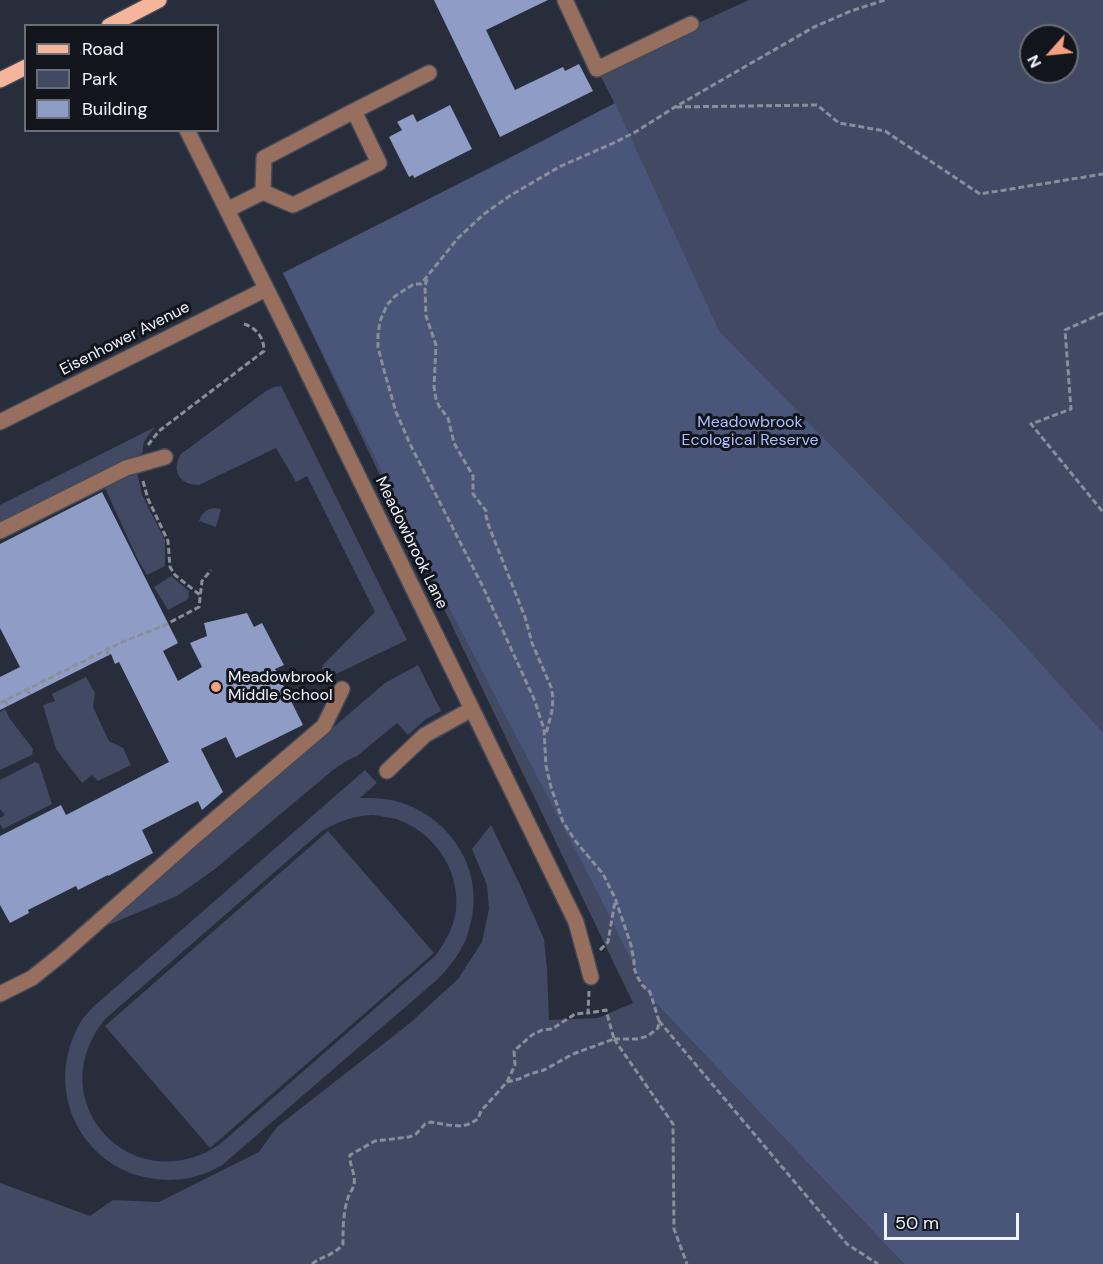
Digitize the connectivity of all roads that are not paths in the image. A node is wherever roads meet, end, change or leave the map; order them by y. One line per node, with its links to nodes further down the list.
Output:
1 (159, 0): 3 (main road)
2 (565, 0): 5 (street)
3 (132, 20): 4 (main road)
4 (117, 24)
5 (691, 24)
6 (24, 69): 8 (main road)
7 (429, 73): 9 (street)
8 (0, 80)
9 (354, 111): 11 (street); 11 (street)
10 (188, 132): 12 (street, Meadowbrook Lane)
11 (263, 192): 12 (street)
12 (227, 210): 13 (street, Meadowbrook Lane)
13 (266, 289): 14 (street, Eisenhower Avenue); 18 (street, Meadowbrook Lane)
14 (0, 422)
15 (165, 457): 16 (street)
16 (0, 531)
17 (342, 689): 21 (street)
18 (472, 709): 19 (street); 20 (street, Meadowbrook Lane)
19 (387, 771)
20 (590, 975)
21 (0, 994)

